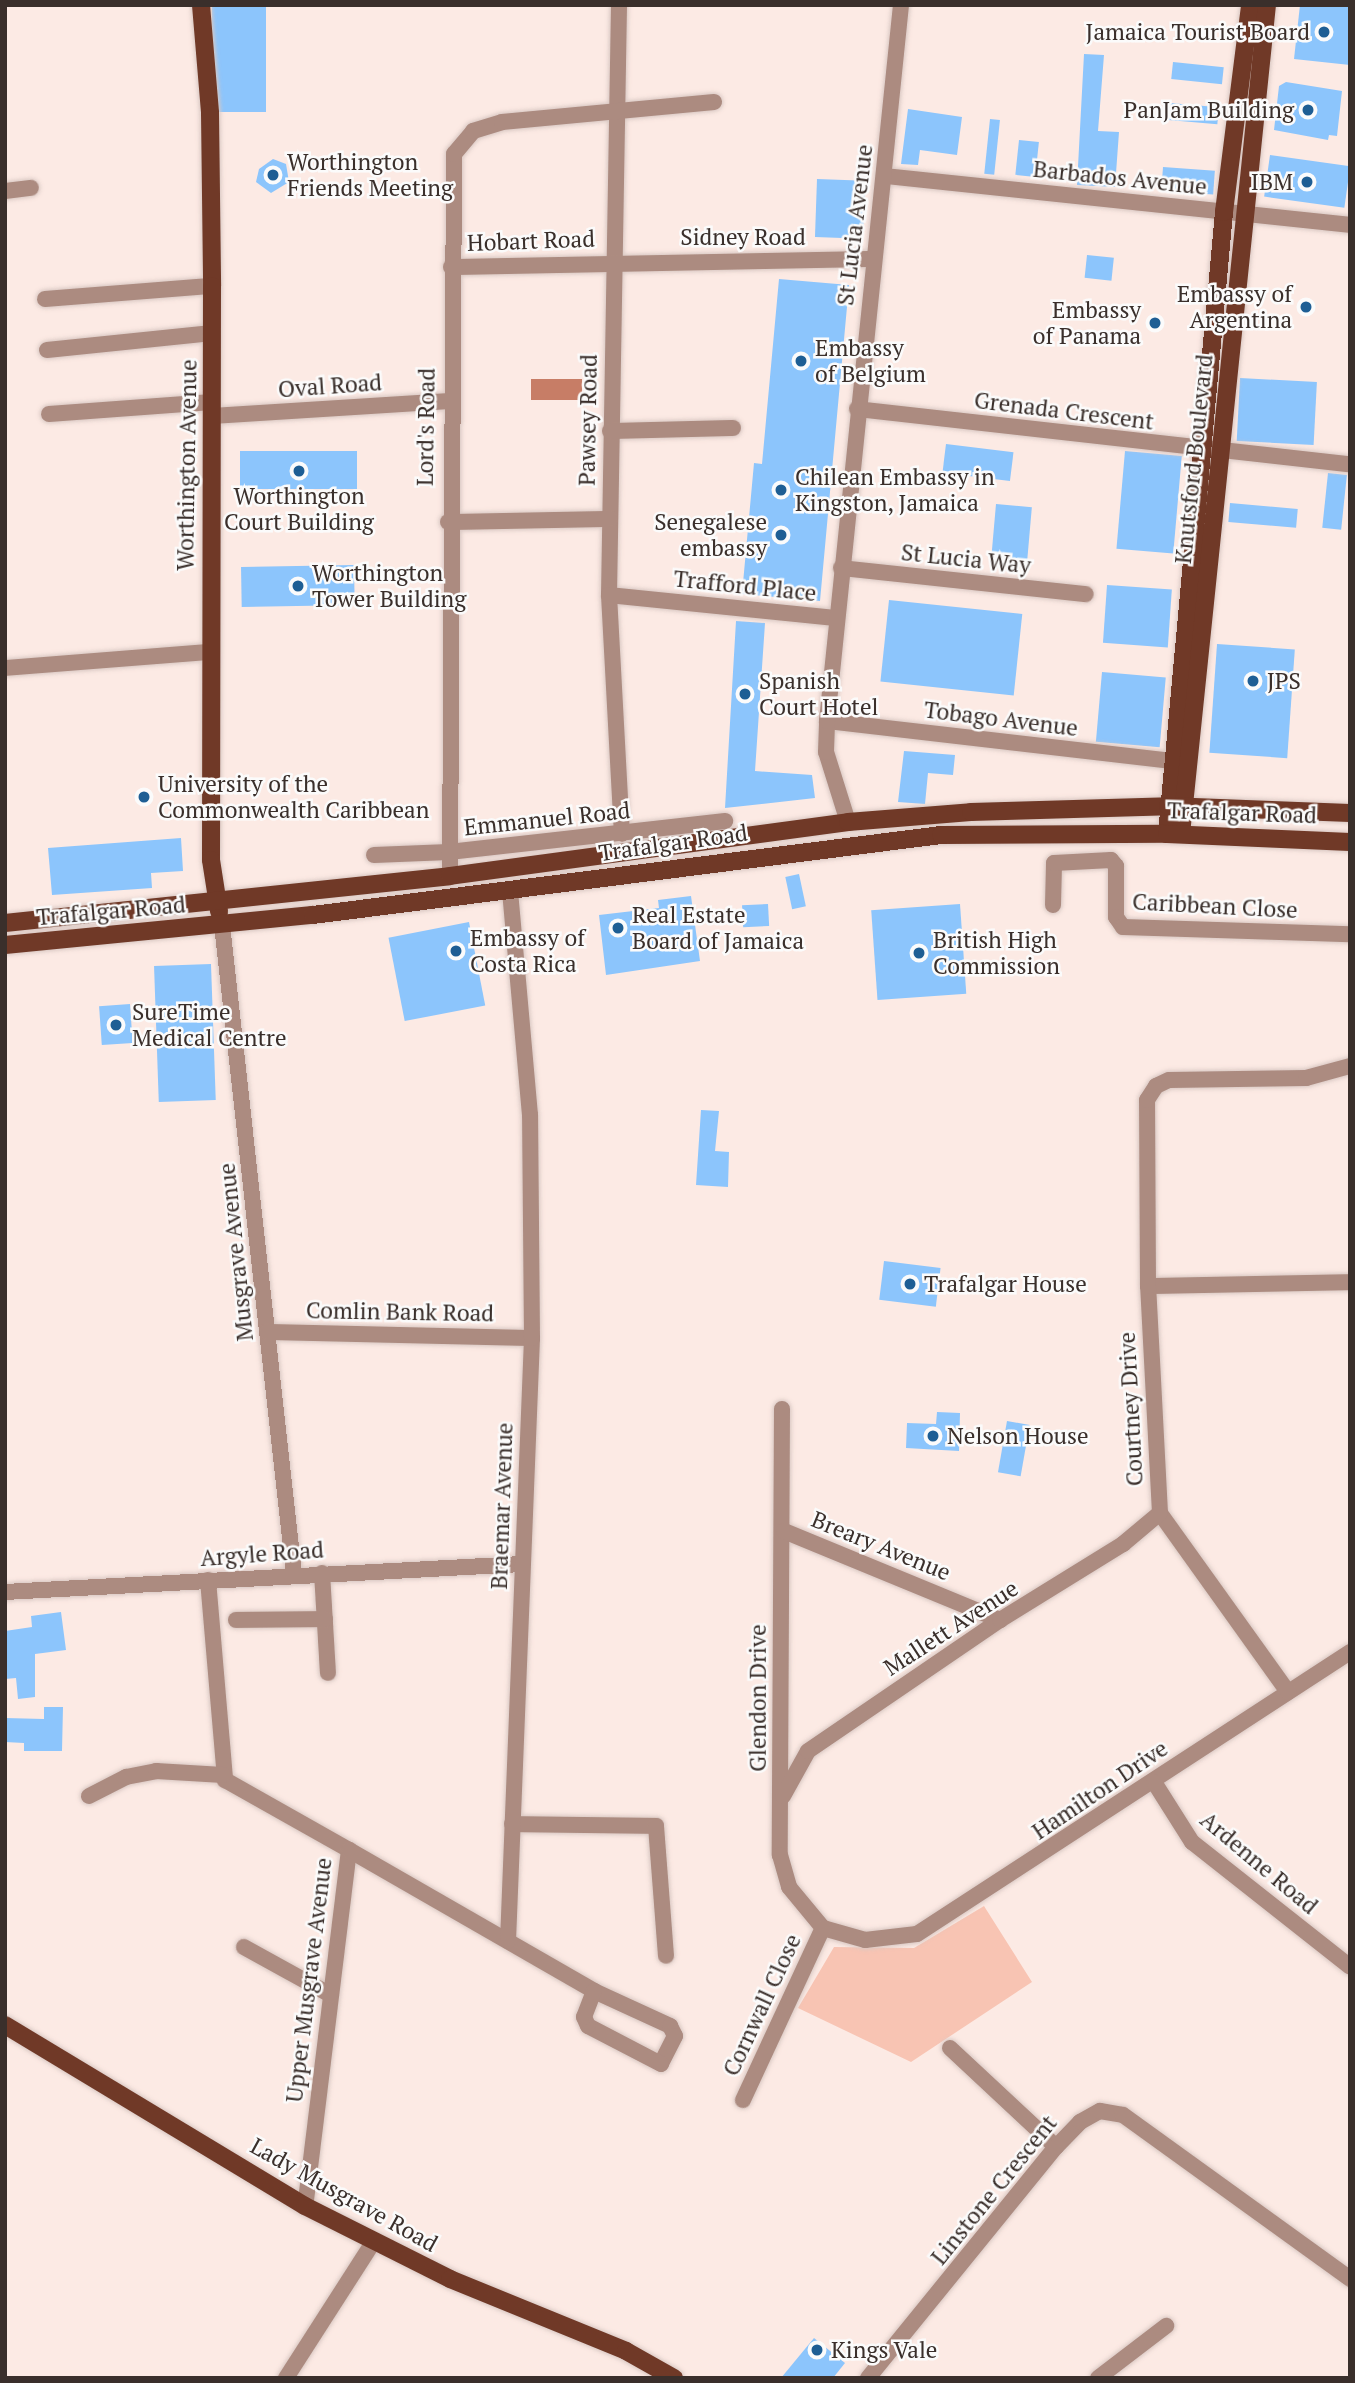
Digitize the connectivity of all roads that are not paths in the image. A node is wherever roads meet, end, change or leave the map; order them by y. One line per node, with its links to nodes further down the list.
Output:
1 (201, 5): 17 (main road, Worthington Avenue)
2 (619, 5): 7 (street, Pawsey Road)
3 (901, 5): 8 (street, St Lucia Avenue)
4 (1250, 5): 11 (main road, Knutsford Boulevard)
5 (1267, 5): 12 (main road, Knutsford Boulevard)
6 (714, 102): 7 (street, Lord's Road)
7 (617, 112): 15 (street, Pawsey Road); 16 (street, Lord's Road)
8 (885, 176): 11 (street, Barbados Avenue); 14 (street, St Lucia Avenue)
9 (31, 188): 10 (street)
10 (5, 191)
11 (1224, 212): 12 (street, Barbados Avenue); 27 (main road, Knutsford Boulevard)
12 (1244, 214): 13 (street, Barbados Avenue); 27 (main road, Knutsford Boulevard)
13 (1350, 225)
14 (873, 259): 15 (street, Sidney Road); 23 (street, St Lucia Avenue)
15 (613, 261): 16 (street, Hobart Road); 26 (street, Pawsey Road)
16 (450, 267): 21 (street, Lord's Road)
17 (212, 286): 18 (street); 19 (main road, Worthington Avenue)
18 (45, 299)
19 (212, 333): 20 (street); 22 (main road, Worthington Avenue)
20 (47, 350)
21 (450, 401): 22 (street, Oval Road); 30 (street, Lord's Road)
22 (212, 409): 24 (street, Oval Road); 35 (main road, Worthington Avenue)
23 (857, 409): 27 (street, Grenada Crescent); 31 (street, St Lucia Avenue)
24 (50, 414)
25 (733, 428): 26 (street)
26 (610, 431): 29 (street, Pawsey Road)
27 (1213, 451): 28 (street, Grenada Crescent); 38 (main road, Knutsford Boulevard)
28 (1350, 464)
29 (610, 519): 30 (street); 33 (street, Pawsey Road)
30 (448, 522): 48 (street, Lord's Road)
31 (841, 568): 32 (street, St Lucia Way); 34 (street, St Lucia Avenue)
32 (1086, 594)
33 (609, 595): 34 (street, Trafford Place); 45 (street, Pawsey Road)
34 (835, 618): 37 (street, St Lucia Avenue)
35 (209, 652): 36 (street); 52 (main road, Worthington Avenue)
36 (5, 668)
37 (827, 721): 38 (street, Tobago Avenue); 44 (street, St Lucia Avenue)
38 (1175, 770): 39 (main road); 40 (main road, Knutsford Boulevard); 41 (main road)
39 (1135, 806): 40 (main road, Trafalgar Road); 44 (main road, Trafalgar Road)
40 (1175, 806): 41 (main road, Trafalgar Road); 46 (main road, Knutsford Boulevard)
41 (1233, 809): 42 (main road, Trafalgar Road)
42 (1350, 813)
43 (726, 821): 45 (street, Emmanuel Road)
44 (848, 822): 50 (main road, Trafalgar Road)
45 (622, 834): 48 (street, Emmanuel Road)
46 (1174, 834): 47 (main road, Trafalgar Road); 51 (main road, Trafalgar Road)
47 (1350, 842)
48 (449, 852): 49 (street, Emmanuel Road); 50 (street, Lord's Road)
49 (374, 855)
50 (450, 876): 52 (main road, Trafalgar Road)
51 (510, 890): 55 (main road, Trafalgar Road); 62 (street, Braemar Avenue)
52 (217, 900): 54 (main road, Trafalgar Road); 55 (main road, Worthington Avenue)
53 (1053, 905): 56 (street, Caribbean Close)
54 (5, 923)
55 (222, 925): 57 (main road, Trafalgar Road); 61 (street, Musgrave Avenue)
56 (1350, 934)
57 (5, 945)
58 (1350, 1066): 60 (street, Courtney Drive)
59 (1350, 1282): 60 (street)
60 (1148, 1286): 64 (street, Courtney Drive)
61 (267, 1332): 62 (street, Comlin Bank Road); 68 (street, Musgrave Avenue)
62 (531, 1338): 66 (street, Braemar Avenue)
63 (782, 1409): 65 (street, Glendon Drive)
64 (1160, 1513): 73 (street, Mallett Avenue); 76 (street, Courtney Drive)
65 (784, 1531): 73 (street, Breary Avenue); 80 (street, Glendon Drive)
66 (522, 1564): 67 (street, Argyle Road); 81 (street, Braemar Avenue)
67 (322, 1573): 68 (street, Argyle Road); 71 (street)
68 (294, 1574): 69 (street, Argyle Road)
69 (208, 1580): 70 (street, Argyle Road); 77 (street)
70 (5, 1592)
71 (325, 1619): 72 (street); 75 (street)
72 (236, 1620)
73 (1000, 1620): 80 (street, Mallett Avenue)
74 (1350, 1652): 76 (street, Hamilton Drive)
75 (328, 1673)
76 (1288, 1692): 78 (street, Hamilton Drive)
77 (223, 1775): 79 (street); 82 (street, Upper Musgrave Avenue)
78 (1154, 1782): 83 (street, Hamilton Drive); 87 (street, Ardenne Road)
79 (89, 1796)
80 (783, 1796): 83 (street, Glendon Drive)
81 (512, 1824): 84 (street, Braemar Avenue); 86 (street)
82 (349, 1850): 84 (street); 89 (street, Upper Musgrave Avenue)
83 (823, 1928): 92 (street, Cornwall Close)
84 (508, 1941): 88 (street)
85 (244, 1947): 89 (street)
86 (666, 1956)
87 (1350, 1967)
88 (594, 1991): 88 (street)
89 (331, 1995): 94 (street, Upper Musgrave Avenue)
90 (5, 2025): 94 (main road, Lady Musgrave Road)
91 (950, 2048): 93 (street)
92 (743, 2100)
93 (1056, 2147): 96 (street, Linstone Crescent); 100 (street, Linstone Crescent)
94 (305, 2206): 95 (main road, Lady Musgrave Road)
95 (374, 2241): 98 (street); 99 (main road, Lady Musgrave Road)
96 (1350, 2279)
97 (1166, 2326): 101 (street)
98 (286, 2378)
99 (674, 2378)
100 (868, 2378)
101 (1098, 2378)

